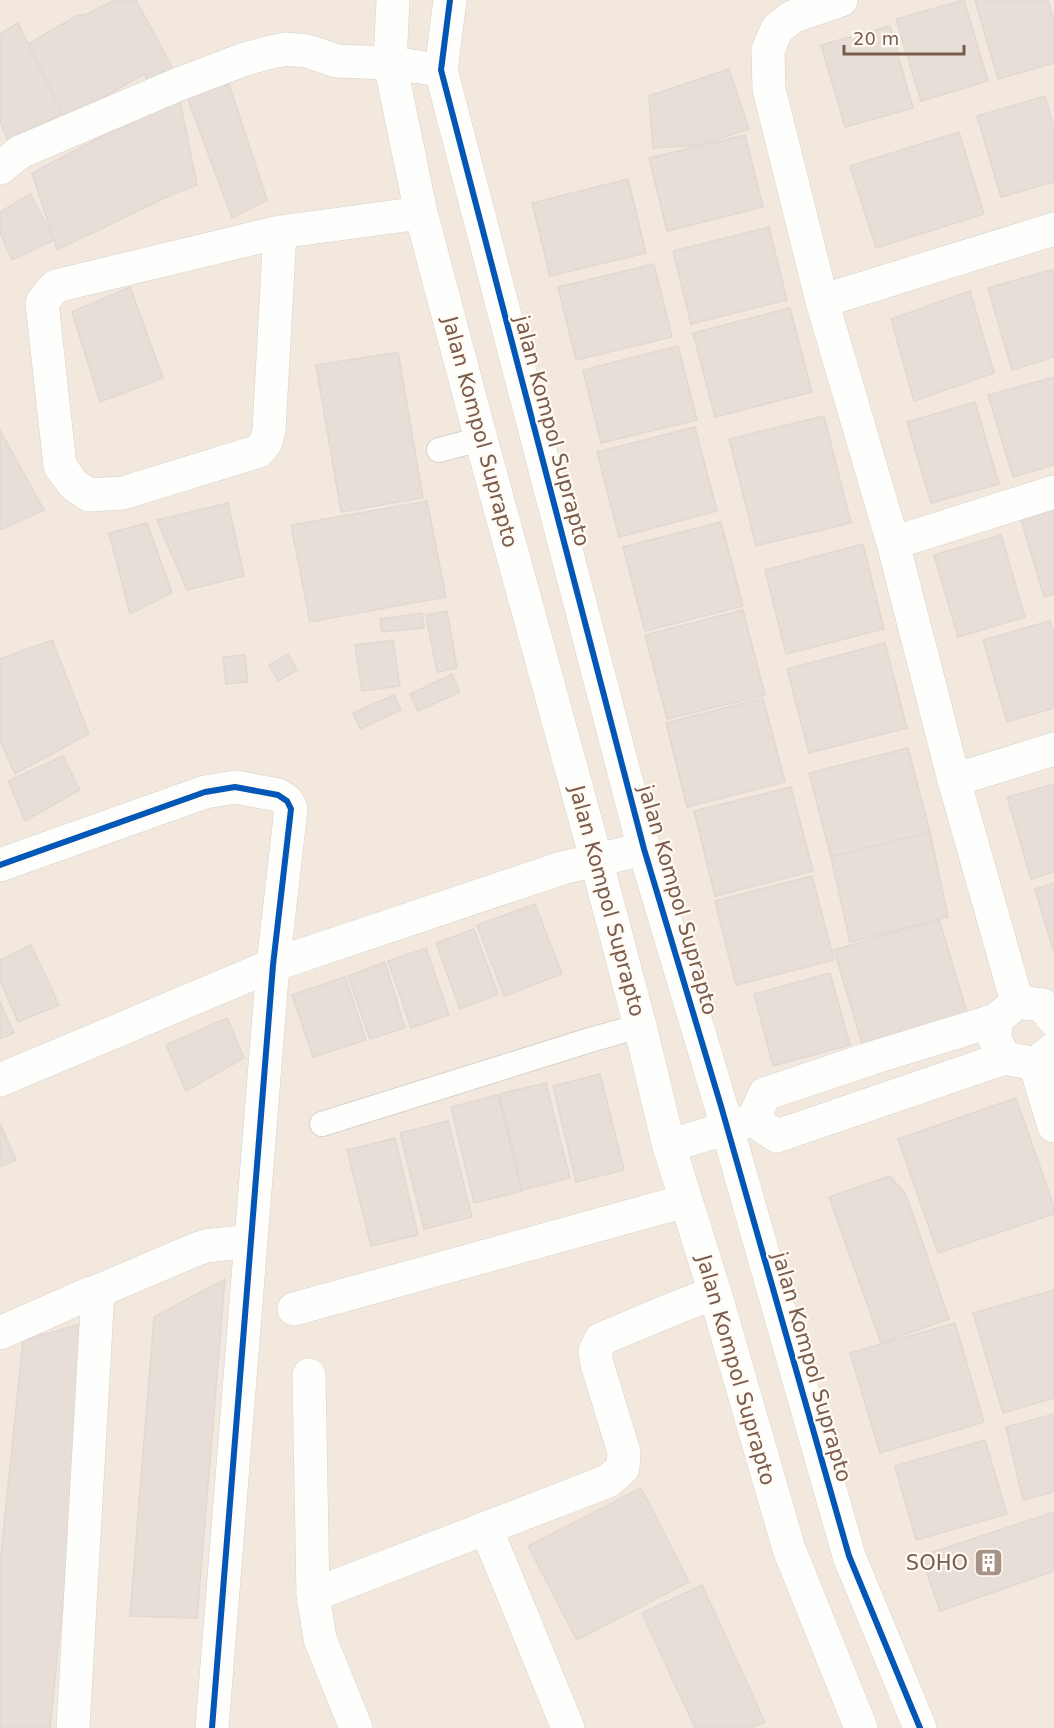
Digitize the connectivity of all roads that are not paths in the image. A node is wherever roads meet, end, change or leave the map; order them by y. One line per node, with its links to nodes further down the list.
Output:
1 (393, 0): 4 (street, Jalan Kompol Suprapto)
2 (450, 0): 5 (street)
3 (841, 0): 10 (street)
4 (390, 63): 5 (street); 6 (street); 7 (street, Jalan Kompol Suprapto)
5 (441, 70): 17 (street, jalan Kompol Suprapto)
6 (0, 168)
7 (421, 213): 9 (street); 11 (street, Jalan Kompol Suprapto)
8 (1054, 229): 10 (street)
9 (280, 232): 9 (street)
10 (822, 301): 14 (street)
11 (481, 439): 12 (lane); 18 (street, Jalan Kompol Suprapto)
12 (439, 450)
13 (1054, 492): 14 (street)
14 (893, 543): 16 (street)
15 (1054, 749): 16 (street)
16 (954, 780): 21 (street)
17 (644, 849): 18 (street); 28 (street, jalan Kompol Suprapto)
18 (596, 859): 20 (street); 22 (street, Jalan Kompol Suprapto)
19 (0, 865): 20 (street)
20 (273, 965): 25 (street); 32 (street)
21 (1033, 1010): 23 (street); 24 (street)
22 (640, 1026): 27 (lane); 30 (street, Jalan Kompol Suprapto)
23 (1031, 1057): 26 (street); 29 (street)
24 (872, 1058): 26 (street); 28 (street)
25 (0, 1080)
26 (884, 1100): 28 (street)
27 (322, 1124)
28 (740, 1124): 30 (street); 45 (street, jalan Kompol Suprapto)
29 (1054, 1126)
30 (669, 1146): 31 (street, Jalan Kompol Suprapto)
31 (685, 1201): 34 (street, Jalan Kompol Suprapto); 35 (street)
32 (230, 1243): 33 (street); 41 (street)
33 (98, 1291): 36 (street); 40 (street)
34 (715, 1293): 38 (street); 44 (street, Jalan Kompol Suprapto)
35 (294, 1309)
36 (0, 1333)
37 (309, 1375): 39 (street)
38 (486, 1528): 39 (street); 43 (street)
39 (313, 1595): 42 (street)
40 (73, 1728)
41 (212, 1728)
42 (356, 1728)
43 (568, 1728)
44 (861, 1728)
45 (920, 1728)

